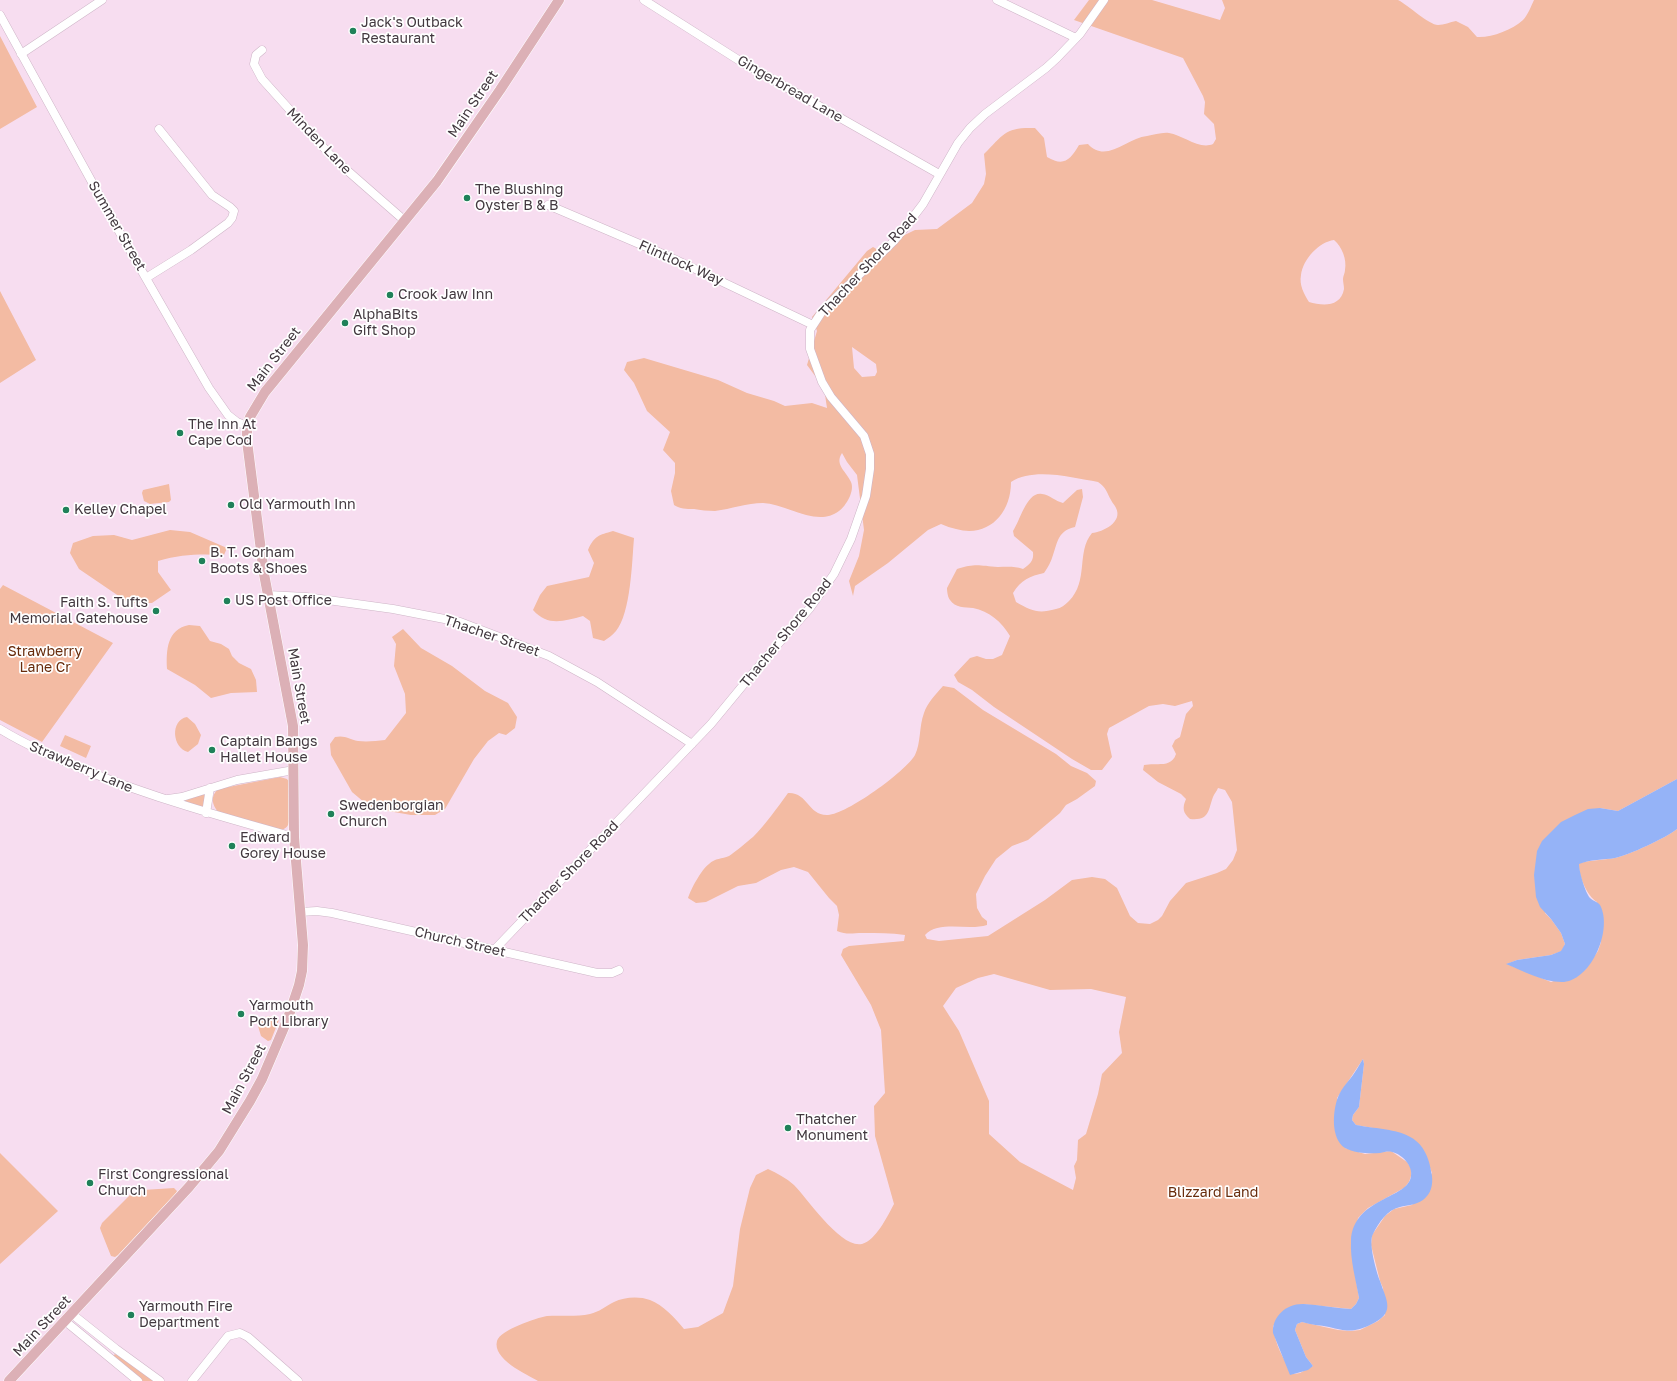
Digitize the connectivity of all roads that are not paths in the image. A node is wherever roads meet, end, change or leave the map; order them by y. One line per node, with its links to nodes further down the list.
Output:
1 (102, 0): 9 (street)
2 (558, 0): 13 (main road, Main Street)
3 (644, 0): 11 (street, Gingerbread Lane)
4 (997, 0): 7 (street)
5 (1104, 0): 7 (street, Thacher Shore Road)
6 (0, 15): 9 (street, Summer Street)
7 (1076, 38): 11 (street, Thacher Shore Road)
8 (262, 50): 13 (street, Minden Lane)
9 (21, 54): 14 (street, Summer Street)
10 (159, 129): 14 (street)
11 (939, 174): 15 (street, Thacher Shore Road)
12 (548, 205): 15 (street, Flintlock Way)
13 (405, 221): 16 (main road, Main Street)
14 (146, 278): 16 (street, Summer Street)
15 (813, 325): 19 (street, Thacher Shore Road)
16 (247, 426): 17 (main road, Main Street)
17 (268, 595): 19 (street, Thacher Street); 20 (main road, Main Street)
18 (0, 729): 22 (street, Strawberry Lane)
19 (692, 744): 26 (street, Thacher Shore Road)
20 (294, 770): 21 (street, Strawberry Lane); 24 (main road, Main Street)
21 (210, 788): 22 (street, Strawberry Lane); 23 (street)
22 (164, 799): 23 (street, Strawberry Lane)
23 (206, 813): 24 (street, Strawberry Lane)
24 (294, 837): 25 (main road, Main Street)
25 (300, 912): 26 (street, Church Street); 28 (main road, Main Street)
26 (495, 949): 27 (street, Church Street)
27 (619, 970)
28 (69, 1317): 29 (main road, Main Street); 30 (street); 31 (street)
29 (10, 1381)
30 (138, 1381)
31 (160, 1381)
32 (192, 1381): 33 (street)
33 (298, 1381)

